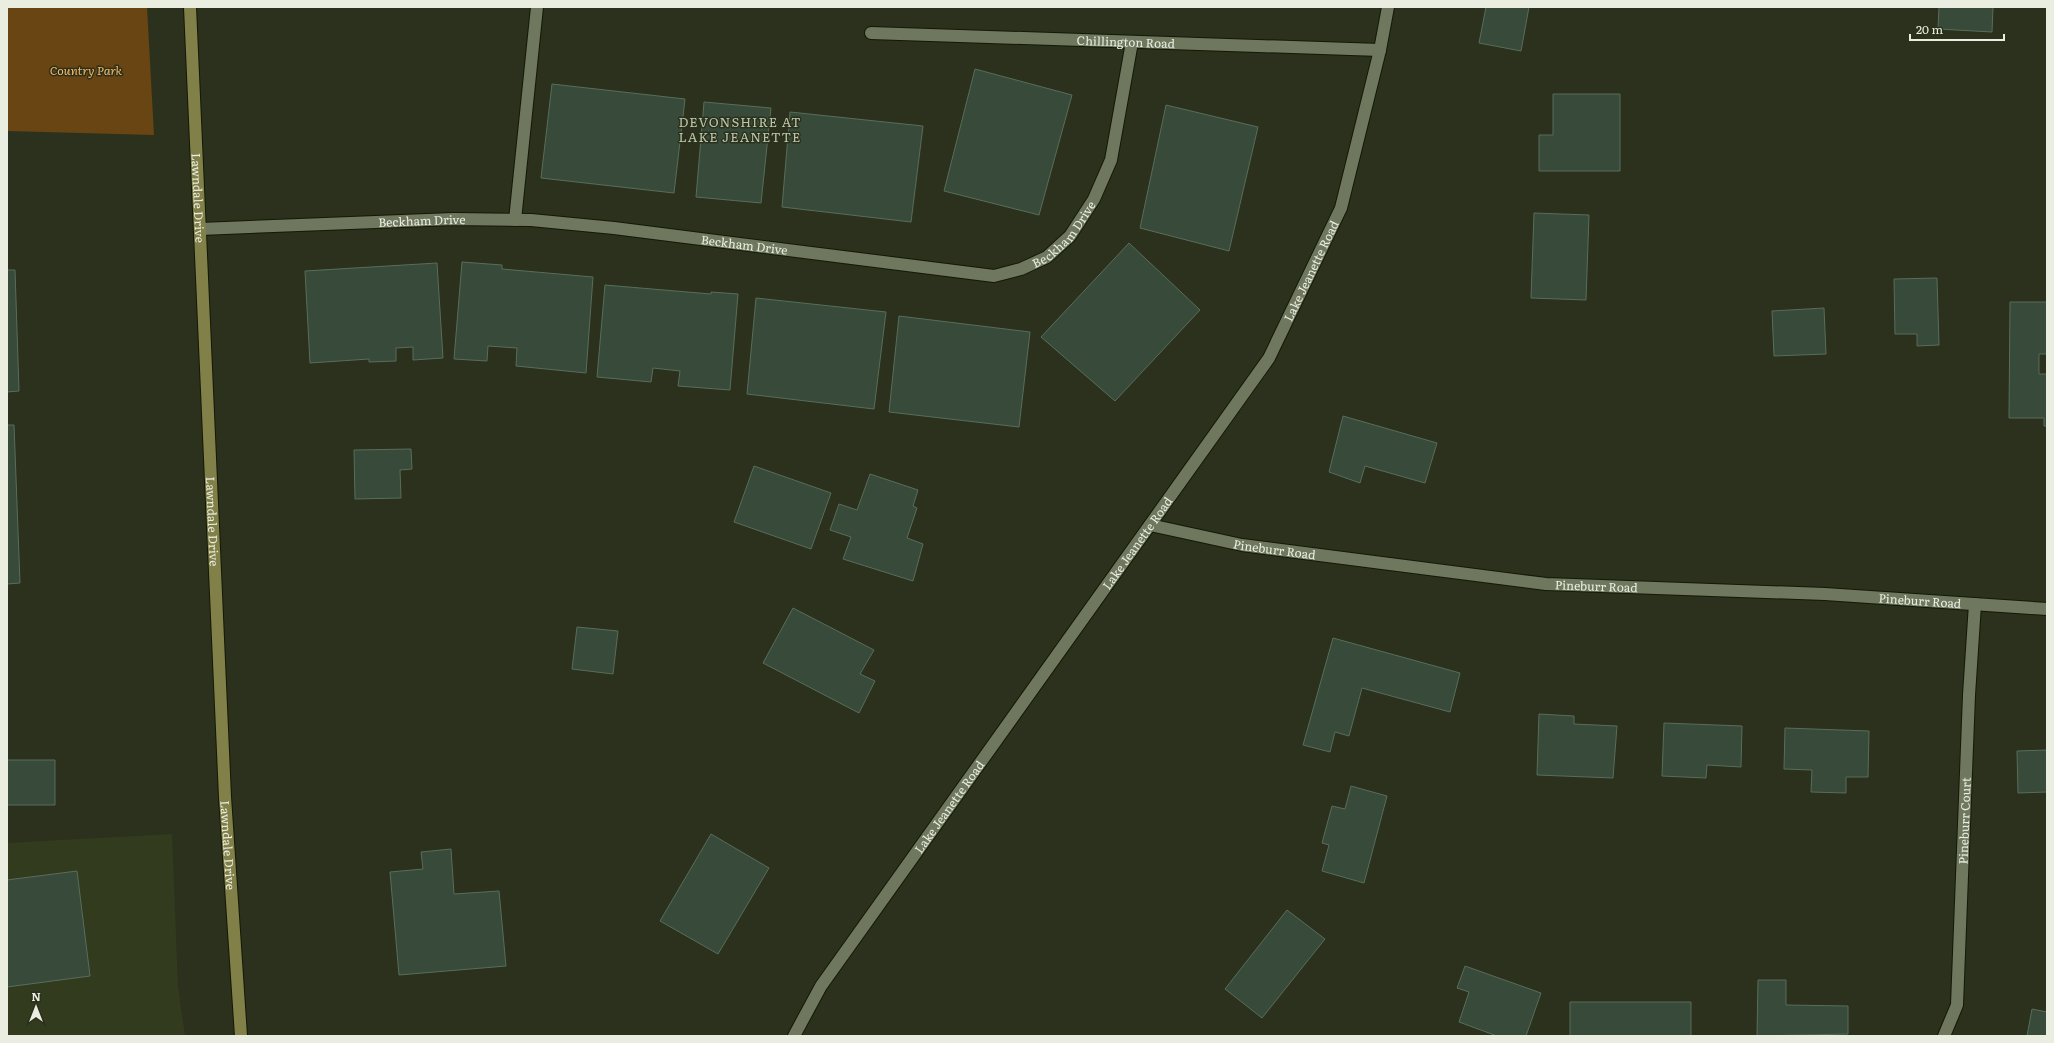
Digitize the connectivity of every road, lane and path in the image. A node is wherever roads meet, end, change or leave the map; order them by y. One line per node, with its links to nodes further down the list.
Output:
1 (190, 7): 8 (main road, Lawndale Drive)
2 (537, 7): 7 (street)
3 (1388, 7): 6 (street, Lake Jeanette Road)
4 (871, 33): 5 (street, Chillington Road)
5 (1132, 42): 6 (street, Chillington Road); 7 (street, Beckham Drive)
6 (1380, 50): 9 (street, Lake Jeanette Road)
7 (515, 220): 8 (street, Beckham Drive)
8 (200, 229): 12 (main road, Lawndale Drive)
9 (1150, 525): 10 (street, Pineburr Road); 13 (street, Lake Jeanette Road)
10 (1975, 604): 11 (street, Pineburr Road); 14 (street, Pineburr Court)
11 (2047, 609)
12 (242, 1036)
13 (794, 1036)
14 (1944, 1036)

